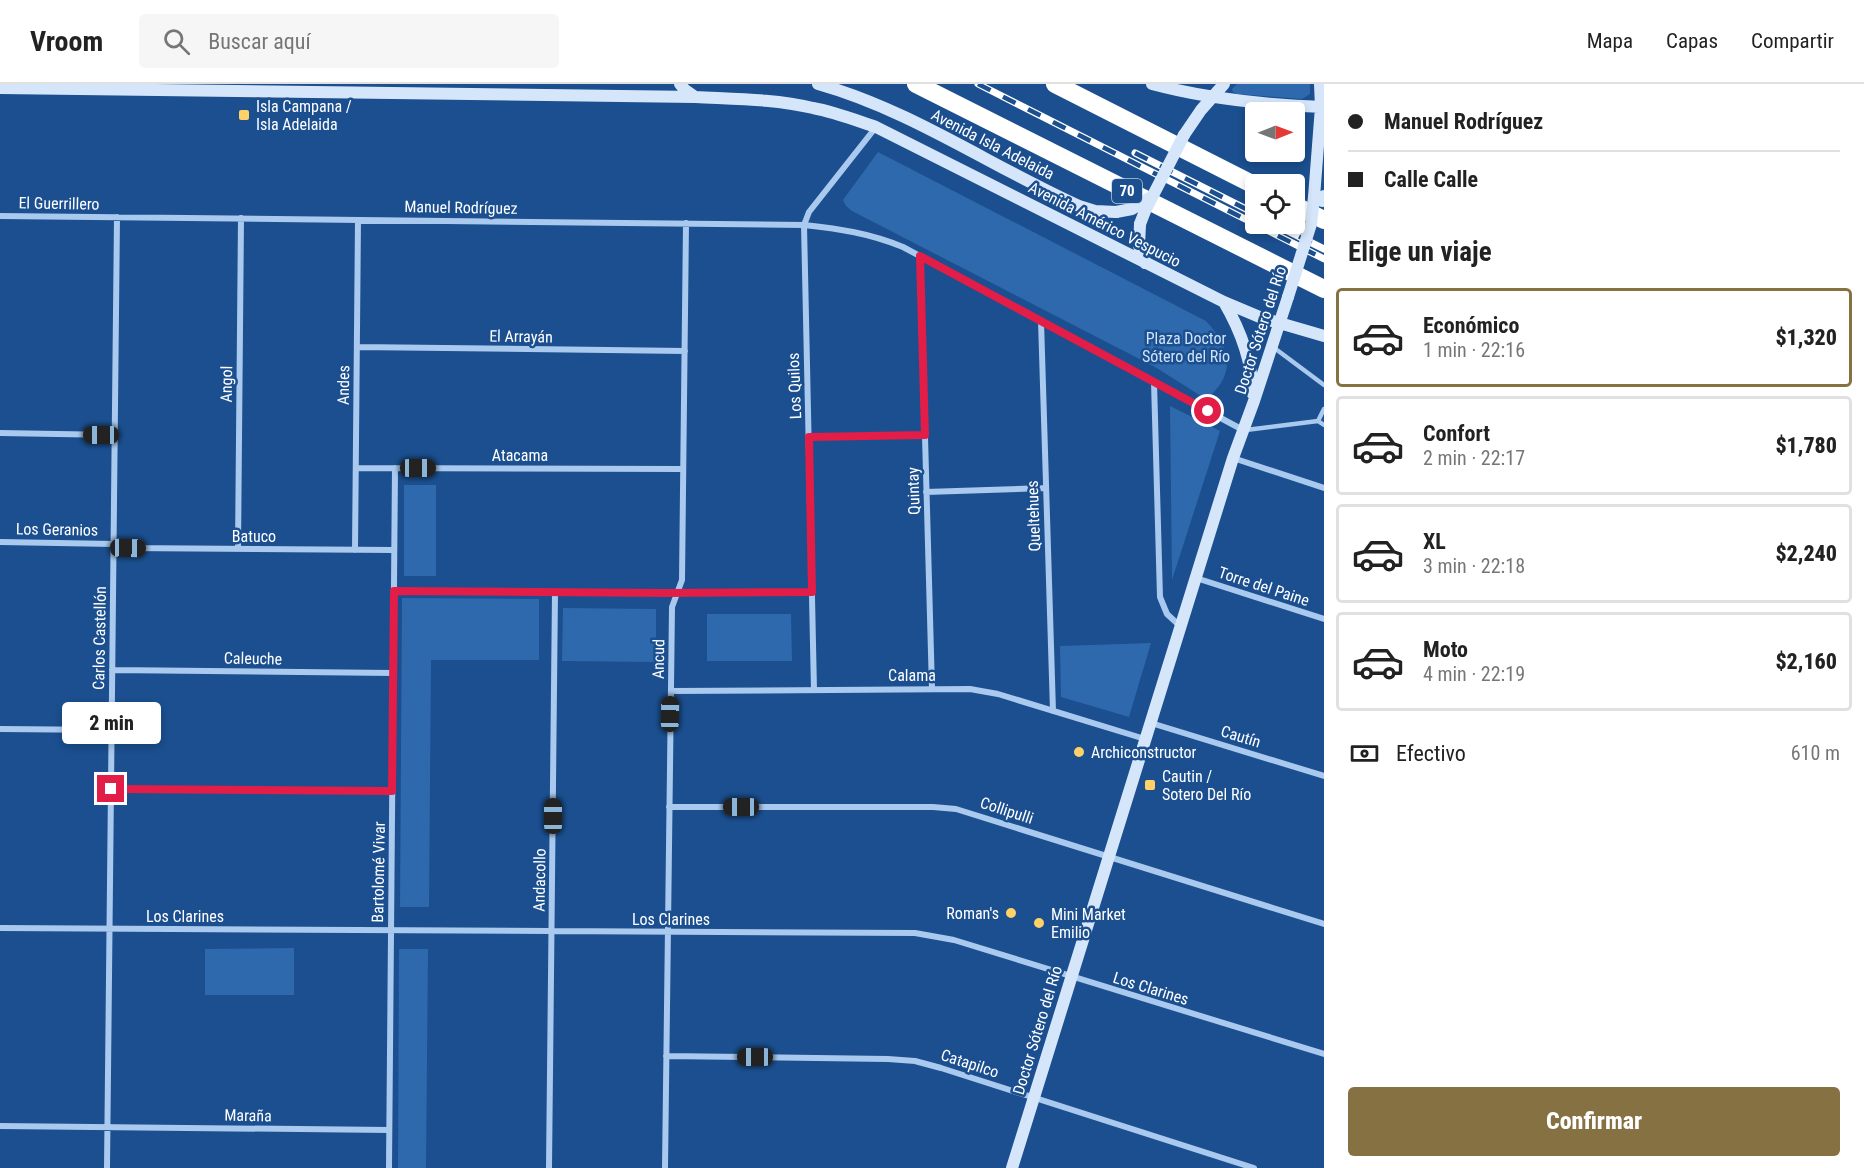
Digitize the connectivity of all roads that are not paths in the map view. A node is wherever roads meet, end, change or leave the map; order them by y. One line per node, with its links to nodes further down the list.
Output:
1 (680, 84): 10 (main road)
2 (818, 84): 14 (main road, Avenida Isla Adelaida, bridge)
3 (916, 84): 26 (highway, 70)
4 (1056, 84): 13 (highway)
5 (1152, 84): 9 (main road)
6 (1224, 84): 9 (main road)
7 (1320, 84): 11 (main road)
8 (0, 88): 10 (main road, Avenida Américo Vespucio)
9 (1212, 96): 11 (main road); 14 (main road, bridge)
10 (696, 97): 12 (main road, Avenida Américo Vespucio)
11 (1322, 107): 15 (main road)
12 (876, 128): 23 (street); 25 (main road, Avenida Américo Vespucio)
13 (1245, 180)
14 (1153, 195): 25 (main road, bridge)
15 (1320, 198): 21 (main road, Doctor Sótero del Río, bridge)
16 (1305, 213): 21 (highway)
17 (0, 216): 18 (street, El Guerrillero)
18 (117, 217): 19 (street, Manuel Rodríguez); 42 (street, Carlos Castellón)
19 (242, 218): 20 (street, Manuel Rodríguez); 54 (street, Angol)
20 (358, 220): 22 (street, Manuel Rodríguez); 31 (street, Andes)
21 (1318, 222): 29 (main road, Doctor Sótero del Río, bridge)
22 (686, 224): 23 (street, Manuel Rodríguez); 33 (street, Ancud)
23 (804, 225): 24 (street, Manuel Rodríguez); 44 (street, Los Quilos)
24 (920, 256): 28 (street, Manuel Rodríguez); 43 (street, Quintay)
25 (1145, 263): 27 (main road, Avenida Américo Vespucio)
26 (1324, 290)
27 (1224, 302): 29 (main road, Avenida Américo Vespucio); 36 (main road)
28 (1041, 321): 34 (street, Manuel Rodríguez); 50 (street, Queltehues)
29 (1280, 324): 30 (main road, Avenida Américo Vespucio); 32 (main road, Doctor Sótero del Río)
30 (1324, 336)
31 (357, 347): 33 (street, El Arrayán); 46 (street, Andes)
32 (1272, 347): 35 (lane); 36 (main road, Doctor Sótero del Río)
33 (685, 351): 48 (street, Ancud)
34 (1154, 382): 40 (street, Manuel Rodríguez); 63 (street)
35 (1324, 385)
36 (1254, 401): 40 (main road, Doctor Sótero del Río)
37 (1324, 409): 38 (lane)
38 (1317, 421): 39 (lane); 40 (lane)
39 (1324, 425)
40 (1243, 430): 45 (main road, Doctor Sótero del Río)
41 (0, 433): 42 (street)
42 (115, 435): 53 (street, Carlos Castellón)
43 (925, 435): 44 (street); 51 (street, Quintay)
44 (809, 437): 60 (street, Los Quilos)
45 (1233, 458): 49 (street); 57 (main road, Doctor Sótero del Río)
46 (356, 468): 47 (street, Atacama); 55 (street, Andes)
47 (395, 468): 48 (street, Atacama); 56 (street, Bartolomé Vivar)
48 (684, 469): 61 (street, Ancud)
49 (1324, 488)
50 (1045, 489): 51 (street); 69 (street, Queltehues)
51 (927, 492): 66 (street, Quintay)
52 (0, 542): 53 (street, Los Geranios)
53 (114, 544): 54 (street, Batuco); 64 (street, Carlos Castellón)
54 (238, 549): 55 (street, Batuco)
55 (356, 550): 56 (street, Batuco)
56 (394, 550): 58 (street, Bartolomé Vivar)
57 (1195, 578): 62 (street, Torre del Paine); 63 (main road, Doctor Sótero del Río)
58 (394, 591): 59 (street); 65 (street, Bartolomé Vivar)
59 (555, 592): 61 (street); 83 (street, Andacollo)
60 (812, 592): 61 (street); 67 (street, Los Quilos)
61 (677, 593): 68 (street, Ancud)
62 (1324, 619)
63 (1180, 626): 70 (main road, Doctor Sótero del Río)
64 (112, 670): 65 (street, Caleuche); 72 (street, Carlos Castellón)
65 (393, 673): 76 (street, Bartolomé Vivar)
66 (932, 688): 67 (street, Calama); 69 (street, Calama)
67 (814, 690): 68 (street, Calama)
68 (671, 691): 77 (street, Ancud)
69 (1053, 711): 73 (street, Calama)
70 (1150, 722): 73 (main road, Doctor Sótero del Río); 74 (street, Cautín)
71 (0, 729): 72 (street)
72 (112, 730): 75 (street, Carlos Castellón)
73 (1145, 739): 78 (main road, Doctor Sótero del Río)
74 (1324, 776)
75 (111, 789): 76 (street); 81 (street, Carlos Castellón)
76 (392, 791): 82 (street, Bartolomé Vivar)
77 (669, 807): 78 (street, Collipulli); 84 (street, Ancud)
78 (1109, 856): 79 (street, Collipulli); 85 (main road, Doctor Sótero del Río)
79 (1324, 924)
80 (0, 928): 81 (street, Los Clarines)
81 (110, 928): 82 (street, Los Clarines); 90 (street, Carlos Castellón)
82 (391, 931): 83 (street, Los Clarines); 91 (street, Bartolomé Vivar)
83 (551, 932): 84 (street, Los Clarines); 94 (street, Andacollo)
84 (667, 933): 85 (street, Los Clarines); 87 (street, Ancud)
85 (1071, 977): 86 (street, Los Clarines); 88 (main road, Doctor Sótero del Río)
86 (1324, 1054)
87 (666, 1056): 88 (street, Catapilco); 95 (street, Ancud)
88 (1034, 1097): 96 (main road, Doctor Sótero del Río); 97 (street, Catapilco)
89 (0, 1126): 90 (street, Maraña)
90 (107, 1127): 91 (street, Maraña); 92 (street, Carlos Castellón)
91 (389, 1130): 93 (street, Bartolomé Vivar)
92 (107, 1168)
93 (389, 1168)
94 (549, 1168)
95 (666, 1168)
96 (1012, 1168)
97 (1254, 1168)

